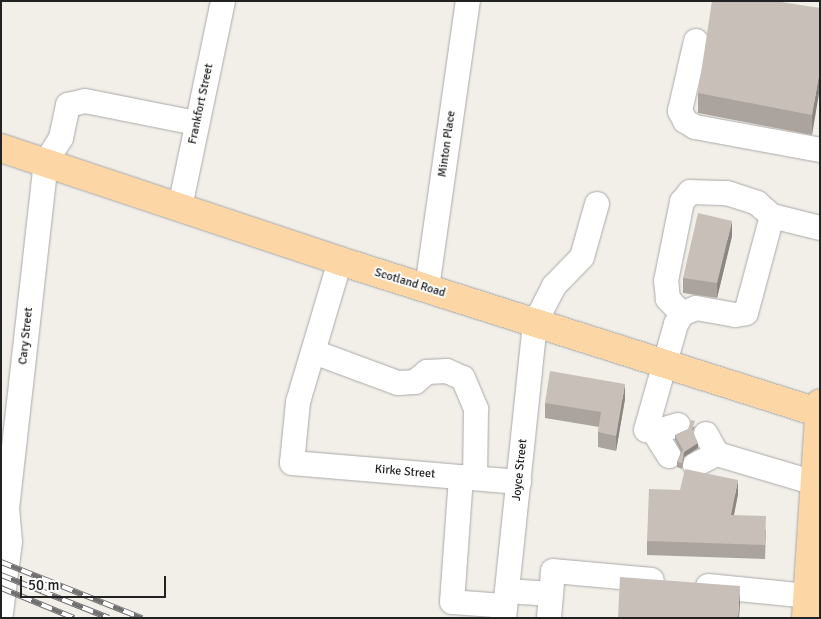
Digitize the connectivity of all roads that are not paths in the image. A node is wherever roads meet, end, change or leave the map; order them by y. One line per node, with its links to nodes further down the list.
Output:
1 (223, 1): 4 (street, Frankfort Street)
2 (468, 1): 13 (street, Minton Place)
3 (696, 41): 6 (street)
4 (196, 123): 7 (street); 9 (street, Frankfort Street)
5 (1, 148): 7 (main road, Scotland Road)
6 (820, 150)
7 (46, 162): 9 (main road, Scotland Road); 24 (street, Cary Street)
8 (597, 204): 15 (street)
9 (180, 206): 12 (main road, Scotland Road)
10 (772, 216): 11 (street); 14 (street); 14 (street)
11 (820, 228)
12 (340, 261): 13 (main road, Scotland Road); 16 (street)
13 (427, 288): 15 (main road, Scotland Road)
14 (682, 314): 17 (street)
15 (535, 323): 17 (main road, Scotland Road); 22 (street, Joyce Street)
16 (314, 352): 21 (street); 21 (street, Kirke Street)
17 (663, 363): 18 (main road, Scotland Road); 19 (street)
18 (819, 409): 23 (main road)
19 (669, 438)
20 (705, 450): 23 (street)
21 (468, 478): 22 (street, Kirke Street); 26 (street)
22 (518, 482): 26 (street, Joyce Street)
23 (815, 483): 27 (main road)
24 (4, 516): 28 (street, Cary Street)
25 (551, 594): 26 (street); 27 (street); 29 (street)
26 (506, 605)
27 (807, 607)
28 (1, 613)
29 (549, 618)

